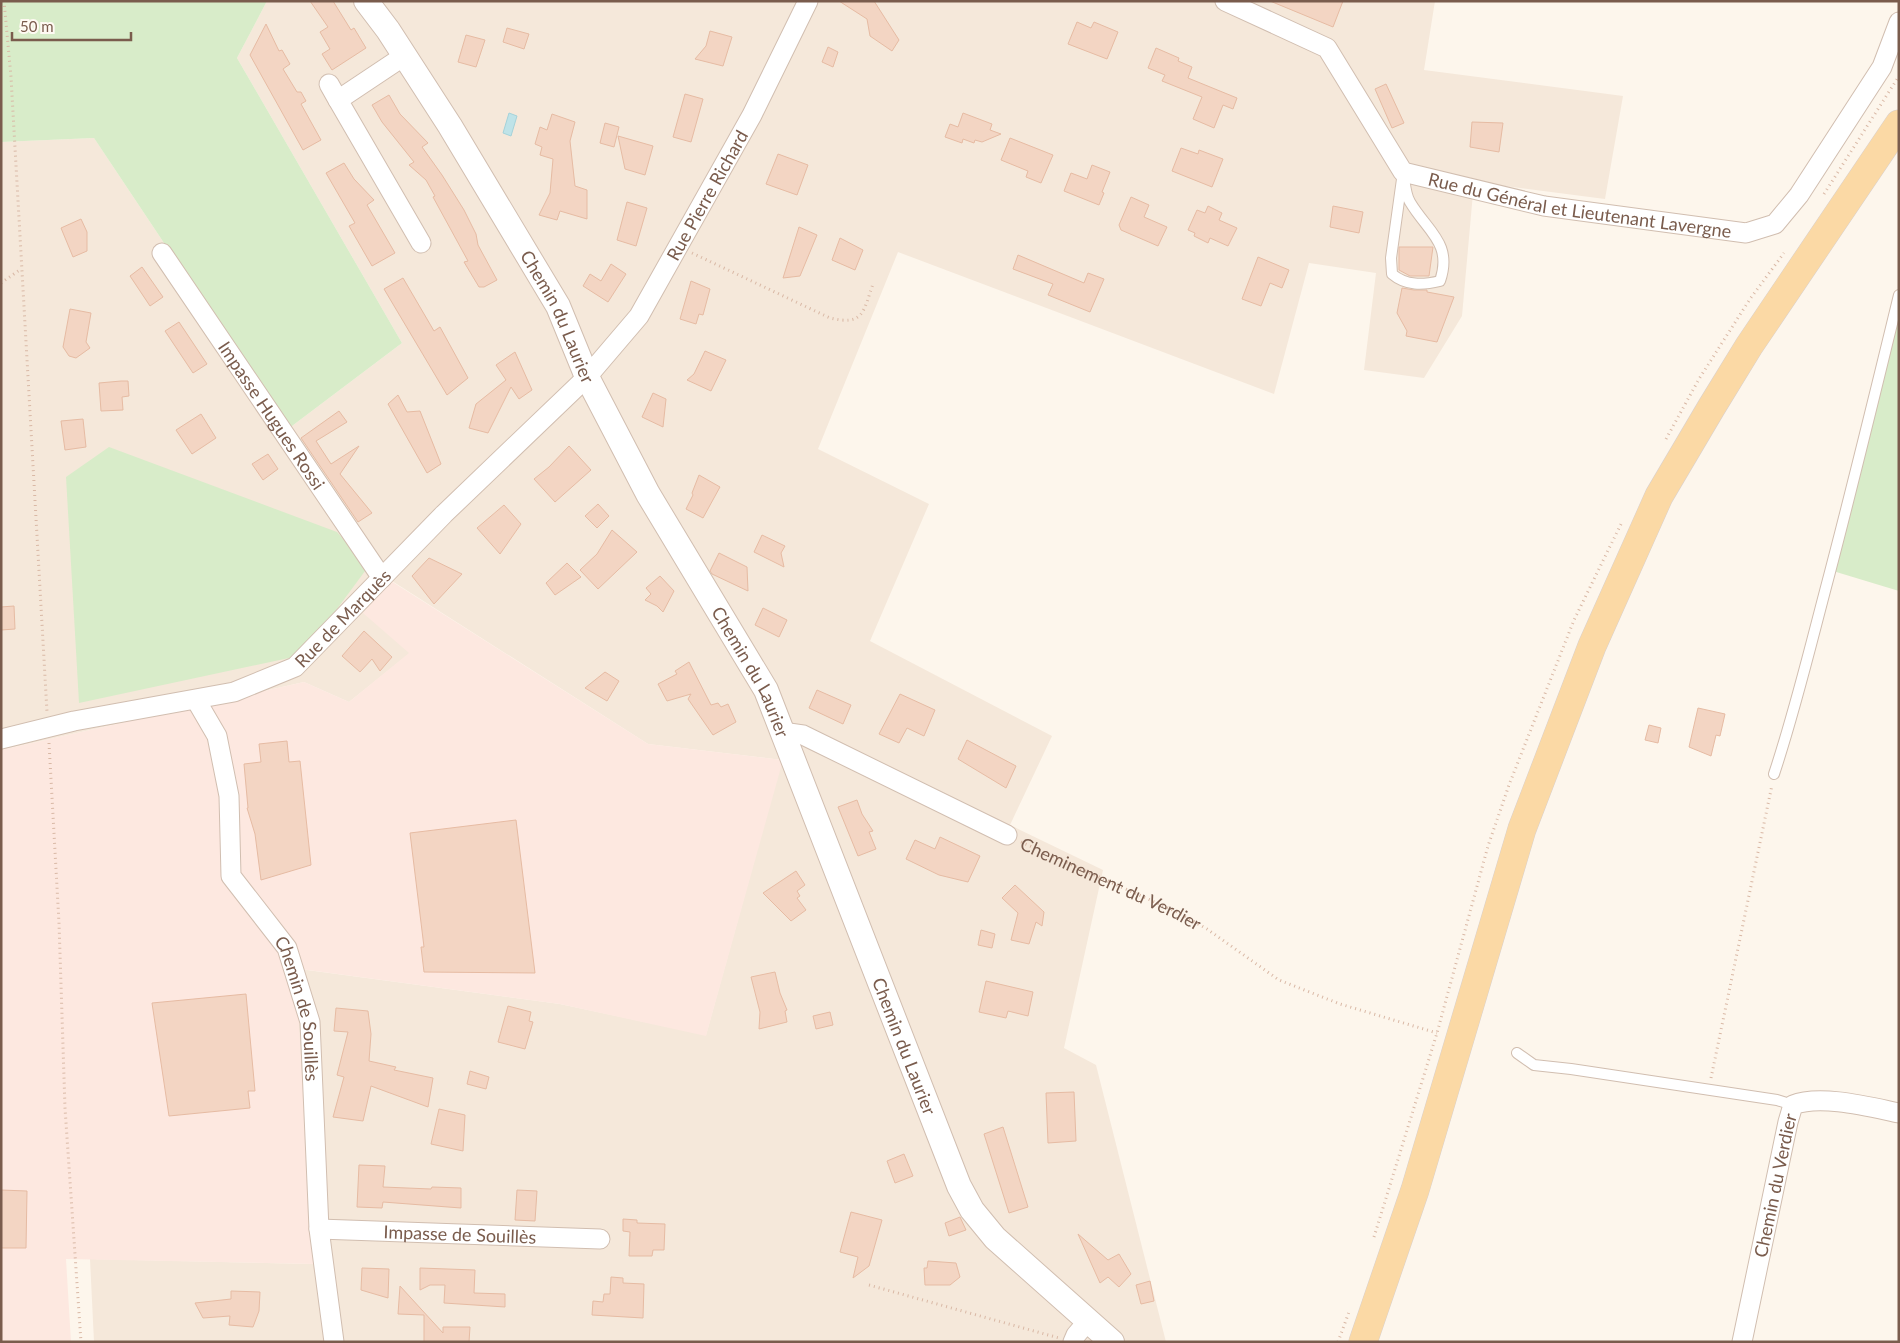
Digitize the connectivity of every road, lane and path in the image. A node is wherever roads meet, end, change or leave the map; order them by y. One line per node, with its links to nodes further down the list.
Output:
1 (4, 1): 12 (path)
2 (366, 1): 6 (street, Chemin du Laurier)
3 (808, 1): 10 (street, Rue Pierre Richard)
4 (1225, 1): 8 (street, Rue du Général et Lieutenant Lavergne)
5 (1899, 22): 8 (street, Rue du Général et Lieutenant Lavergne)
6 (404, 56): 9 (street); 16 (street, Chemin du Laurier)
7 (1899, 124): 37 (main road)
8 (1403, 172): 8 (lane)
9 (421, 243)
10 (678, 246): 14 (path); 16 (street, Rue Pierre Richard)
11 (162, 253): 17 (street, Impasse Hugues Rossi)
12 (22, 269): 13 (path); 19 (path)
13 (1, 282)
14 (872, 284)
15 (1899, 295): 22 (lane)
16 (586, 377): 17 (street, Rue de Marquès); 20 (street, Chemin du Laurier)
17 (382, 578): 18 (street, Rue de Marquès)
18 (196, 700): 19 (street, Rue de Marquès); 29 (street, Chemin de Souillès)
19 (48, 727): 21 (street, Rue de Marquès); 33 (path)
20 (782, 732): 23 (street, Cheminement du Verdier); 32 (street, Chemin du Laurier)
21 (1, 739)
22 (1774, 774): 26 (path)
23 (1007, 835): 24 (path, Cheminement du Verdier)
24 (1437, 1033)
25 (1517, 1054): 26 (lane)
26 (1708, 1090): 27 (lane)
27 (1793, 1106): 28 (street, Chemin du Verdier); 38 (street, Chemin du Verdier)
28 (1899, 1113)
29 (320, 1229): 30 (street, Impasse de Souillès); 34 (street, Chemin de Souillès)
30 (600, 1239)
31 (869, 1285): 35 (path)
32 (1088, 1321): 35 (street); 36 (street, Chemin du Laurier)
33 (81, 1342)
34 (334, 1342)
35 (1073, 1342)
36 (1112, 1342)
37 (1363, 1342)
38 (1742, 1342)

